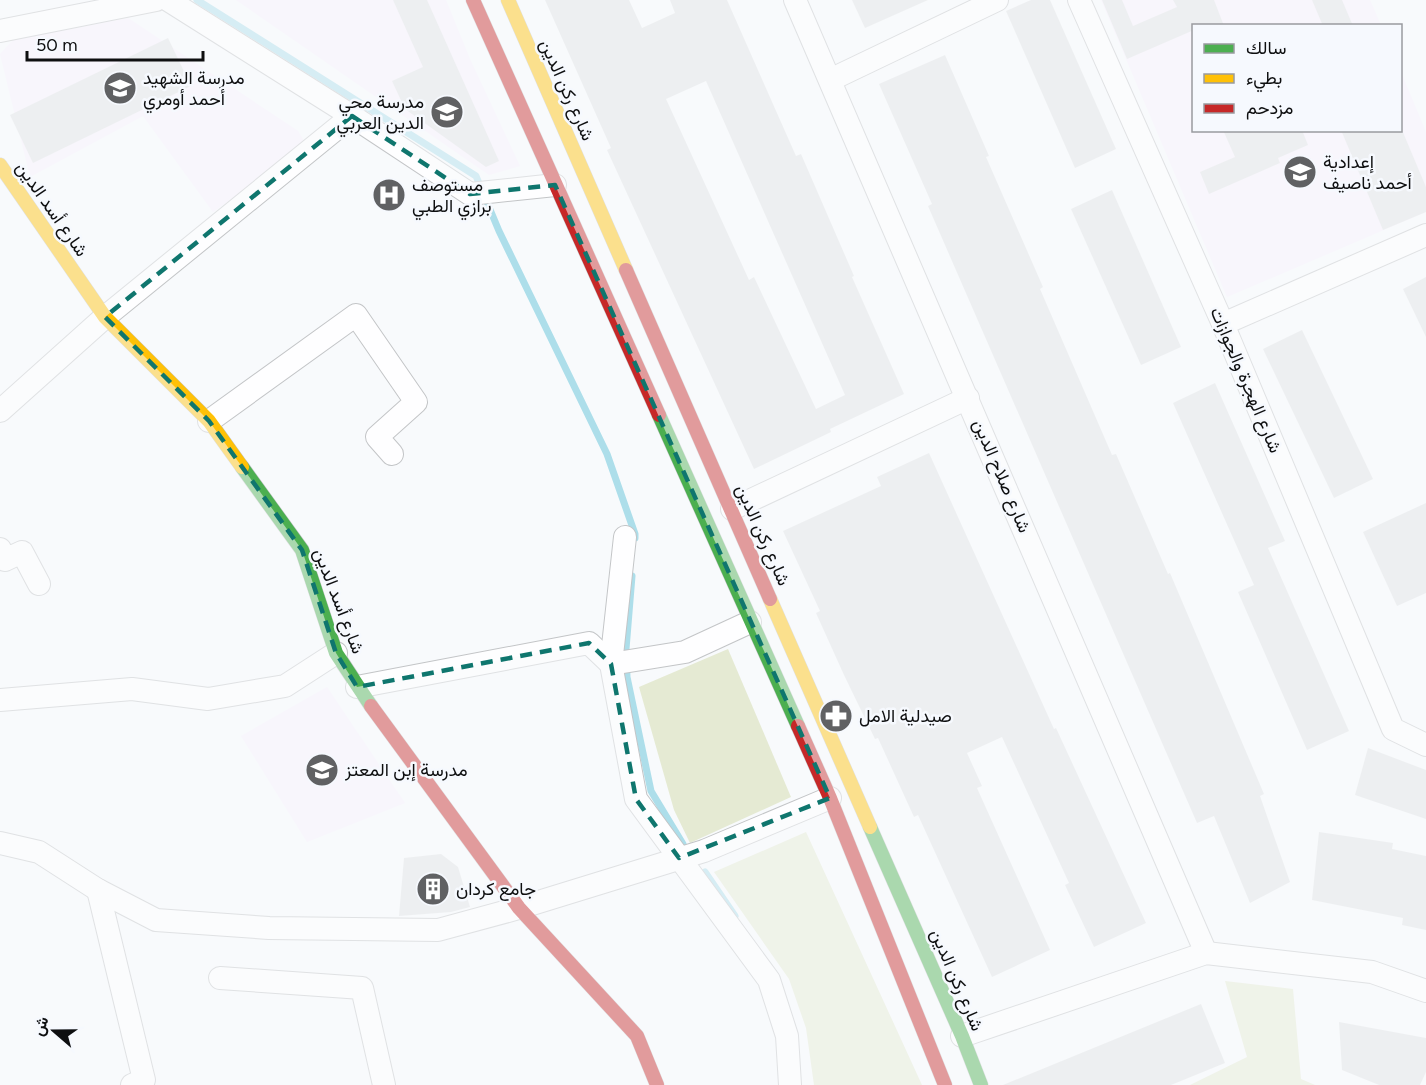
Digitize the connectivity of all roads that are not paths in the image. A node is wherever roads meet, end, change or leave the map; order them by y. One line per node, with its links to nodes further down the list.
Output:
1 (156, 0): 8 (street)
2 (168, 0): 10 (street)
3 (473, 0): 12 (main road)
4 (508, 0): 20 (main road, شارع ركن الدين)
5 (795, 0): 9 (street, شارع صلاح الدين)
6 (997, 0): 9 (street)
7 (1079, 0): 15 (street, شارع الهجرة والجوازات)
8 (0, 31)
9 (830, 80): 16 (street, شارع صلاح الدين)
10 (352, 116): 12 (street); 14 (street)
11 (0, 165): 14 (main road, شارع أسد الدين)
12 (555, 185): 24 (main road)
13 (1426, 235): 15 (street)
14 (105, 316): 17 (street); 18 (main road, شارع أسد الدين)
15 (1223, 324): 29 (street, شارع الهجرة والجوازات)
16 (968, 398): 20 (street); 35 (street, شارع صلاح الدين)
17 (0, 411)
18 (209, 421): 19 (street); 25 (main road, شارع أسد الدين)
19 (392, 454)
20 (732, 509): 38 (main road, شارع ركن الدين)
21 (625, 537): 26 (street)
22 (0, 549): 23 (street)
23 (39, 584)
24 (750, 622): 26 (street); 30 (main road)
25 (336, 653): 27 (main road, شارع أسد الدين); 28 (street)
26 (611, 664): 27 (street); 32 (street)
27 (357, 687): 34 (main road, شارع أسد الدين)
28 (0, 700)
29 (1426, 745)
30 (830, 798): 32 (street); 43 (main road)
31 (0, 843): 33 (street)
32 (679, 858): 34 (street); 42 (street)
33 (98, 890): 34 (street); 39 (street)
34 (519, 908): 41 (main road, شارع أسد الدين)
35 (1206, 953): 37 (street); 38 (street)
36 (220, 978): 40 (street)
37 (1426, 991)
38 (962, 1036): 44 (main road, شارع ركن الدين)
39 (132, 1085)
40 (384, 1085)
41 (657, 1085)
42 (790, 1085)
43 (945, 1085)
44 (981, 1085)

